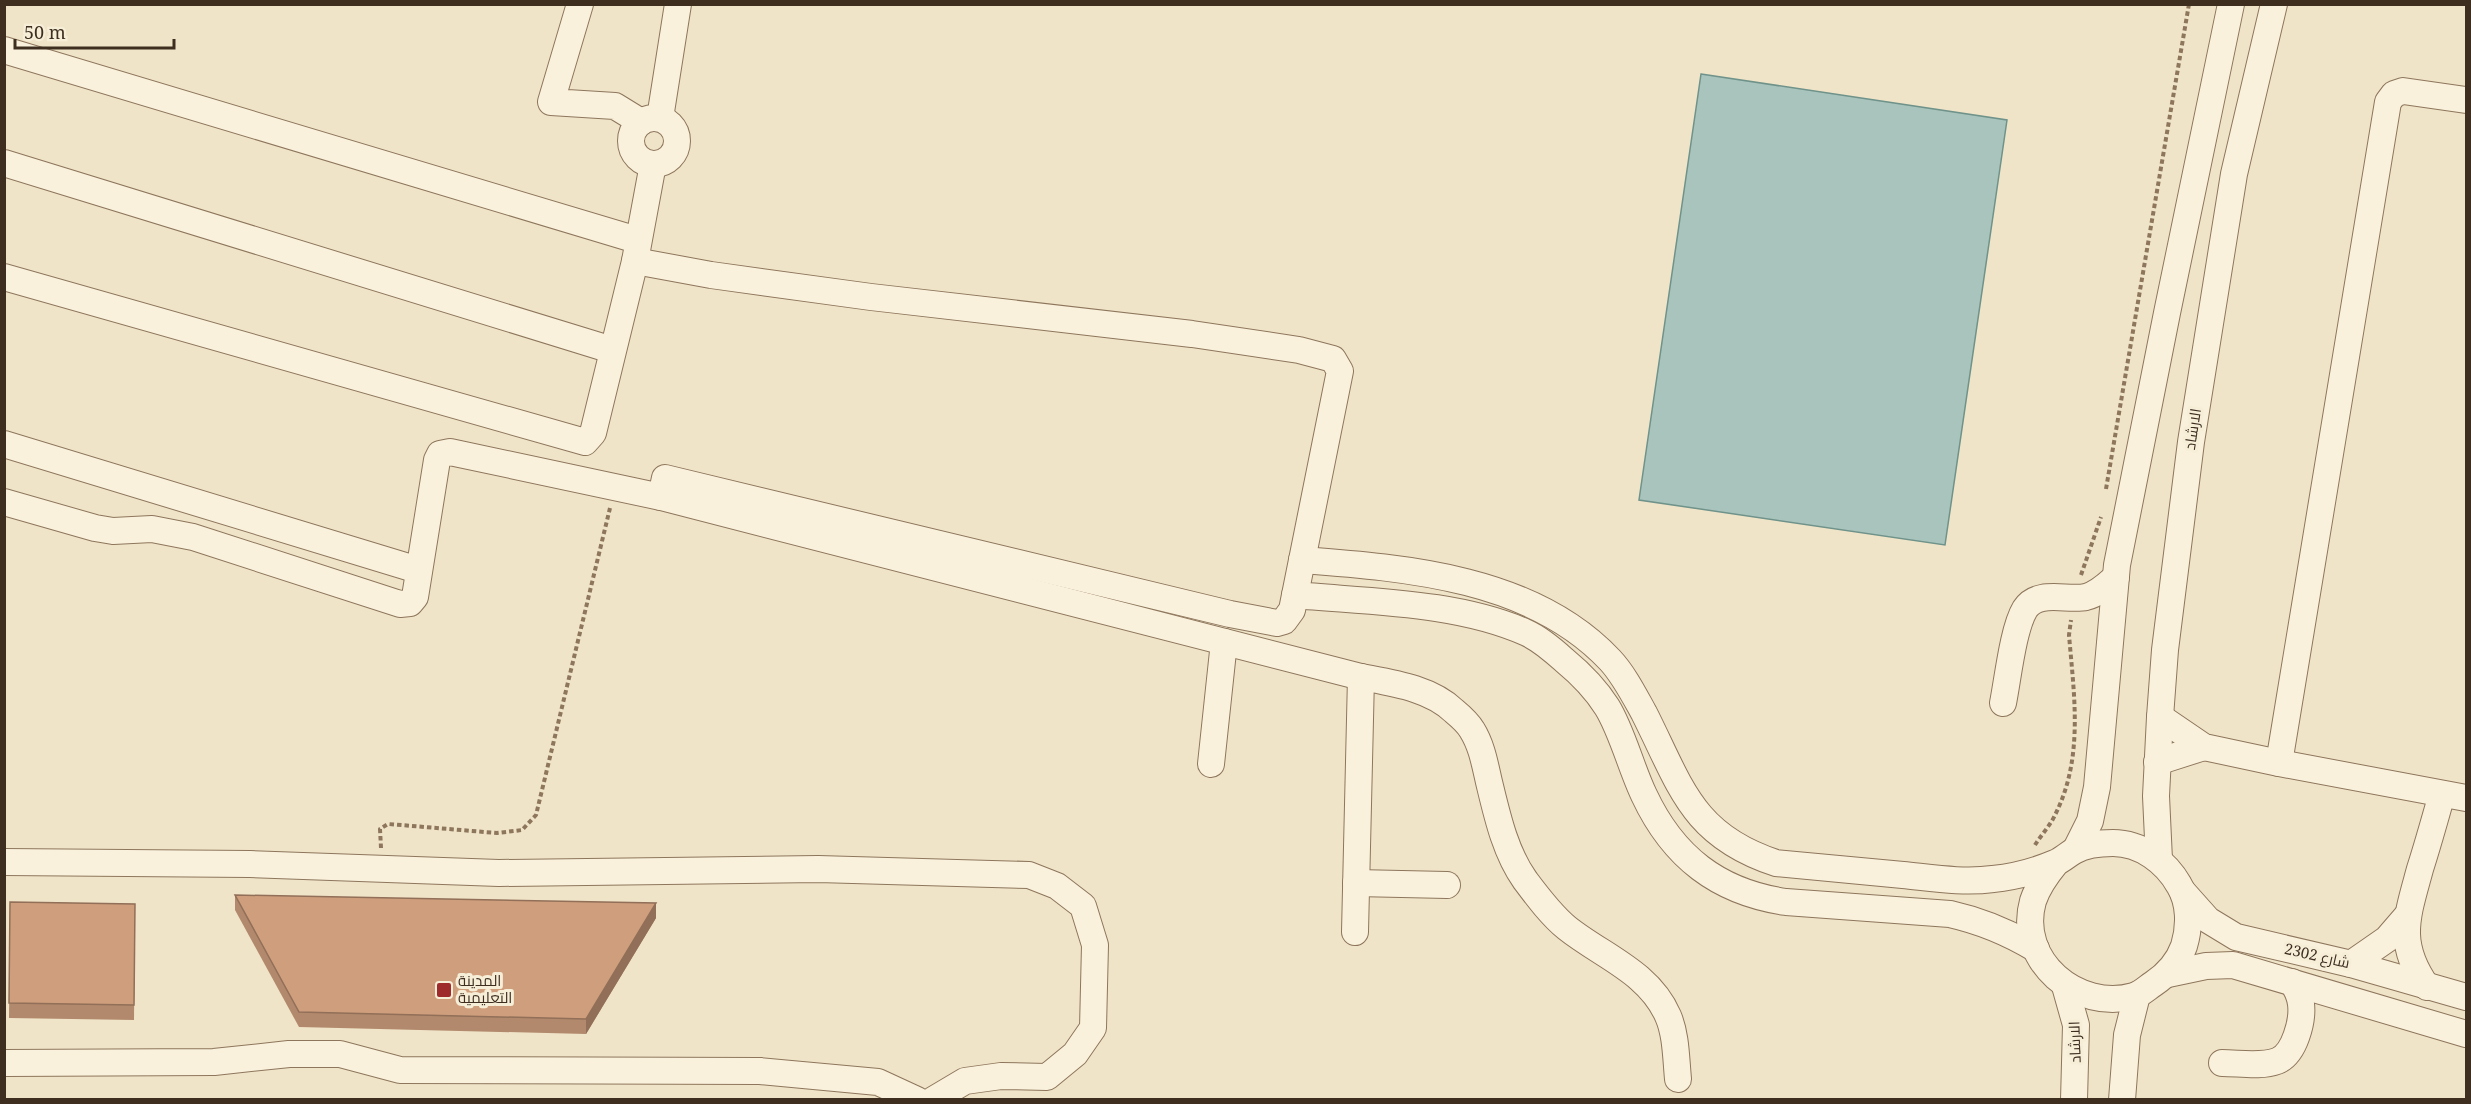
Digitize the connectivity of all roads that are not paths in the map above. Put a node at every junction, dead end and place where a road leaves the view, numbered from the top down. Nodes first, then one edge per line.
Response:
1 (580, 4) edge
2 (678, 4) edge
3 (2216, 4) edge
4 (2231, 4) edge
5 (2274, 4) edge
6 (4, 50) edge
7 (2217, 68) junction
8 (2466, 100) edge
9 (650, 120) junction
10 (4, 164) edge
11 (653, 164) junction
12 (636, 251) junction
13 (4, 277) edge
14 (612, 350) junction
15 (4, 444) edge
16 (661, 497) junction
17 (4, 502) edge
18 (264, 524) junction
19 (193, 537) junction
20 (1302, 560) junction
21 (418, 570) junction
22 (2116, 577) junction
23 (1295, 595) junction
24 (2073, 598) junction
25 (2111, 636) junction
26 (1224, 642) junction
27 (1361, 677) junction
28 (2002, 702) dead end
29 (2160, 717) junction
30 (2204, 747) junction
31 (2157, 762) junction
32 (2279, 763) junction
33 (1211, 764) dead end
34 (2454, 796) edge
35 (2066, 856) junction
36 (2159, 860) junction
37 (4, 862) edge
38 (1356, 883) junction
39 (1447, 885) dead end
40 (2183, 891) junction
41 (2406, 917) junction
42 (1355, 932) dead end
43 (2036, 949) junction
44 (2351, 964) junction
45 (2168, 974) junction
46 (2292, 982) junction
47 (2065, 986) junction
48 (2427, 987) junction
49 (2330, 994) junction
50 (2137, 995) junction
51 (2466, 998) edge
52 (2301, 1018) junction
53 (2466, 1034) edge
54 (4, 1063) edge
55 (2222, 1064) dead end
56 (1678, 1078) dead end
57 (916, 1100) edge
58 (933, 1100) edge
59 (2074, 1100) edge
60 (2122, 1100) edge

1 - 9 street
2 - 9 street
3 - 7 street
4 - 7 street
5 - 29 street, الارشاد
6 - 12 street
7 - 22 street
8 - 32 street
9 - 11 street
9 - 11 street
10 - 14 street
11 - 12 street
12 - 14 street
12 - 20 street
13 - 14 street
15 - 18 street
16 - 21 street
16 - 23 street
16 - 26 street
17 - 19 street
18 - 19 street
18 - 21 street
19 - 21 street
20 - 23 street
20 - 35 street
22 - 24 street
22 - 25 street
23 - 43 street
24 - 25 street
24 - 28 street
25 - 35 street
26 - 27 street
26 - 33 street
27 - 38 street
27 - 56 street
29 - 30 street
29 - 31 street, الارشاد
30 - 31 street
30 - 32 street
31 - 36 street, الارشاد
32 - 34 street
34 - 41 street
35 - 36 street
35 - 43 street
36 - 40 street
37 - 58 street
38 - 39 street
38 - 42 street
40 - 44 street, شارع 2302
40 - 45 street
41 - 44 street
41 - 48 street
43 - 47 street
44 - 48 street, شارع 2302
45 - 46 street, شارع 2302
45 - 50 street
46 - 49 street, شارع 2302
46 - 52 street
47 - 50 street
47 - 59 street, الارشاد
48 - 51 street, شارع 2302
49 - 52 street
49 - 53 street, شارع 2302
50 - 60 street
52 - 55 street
54 - 57 street

